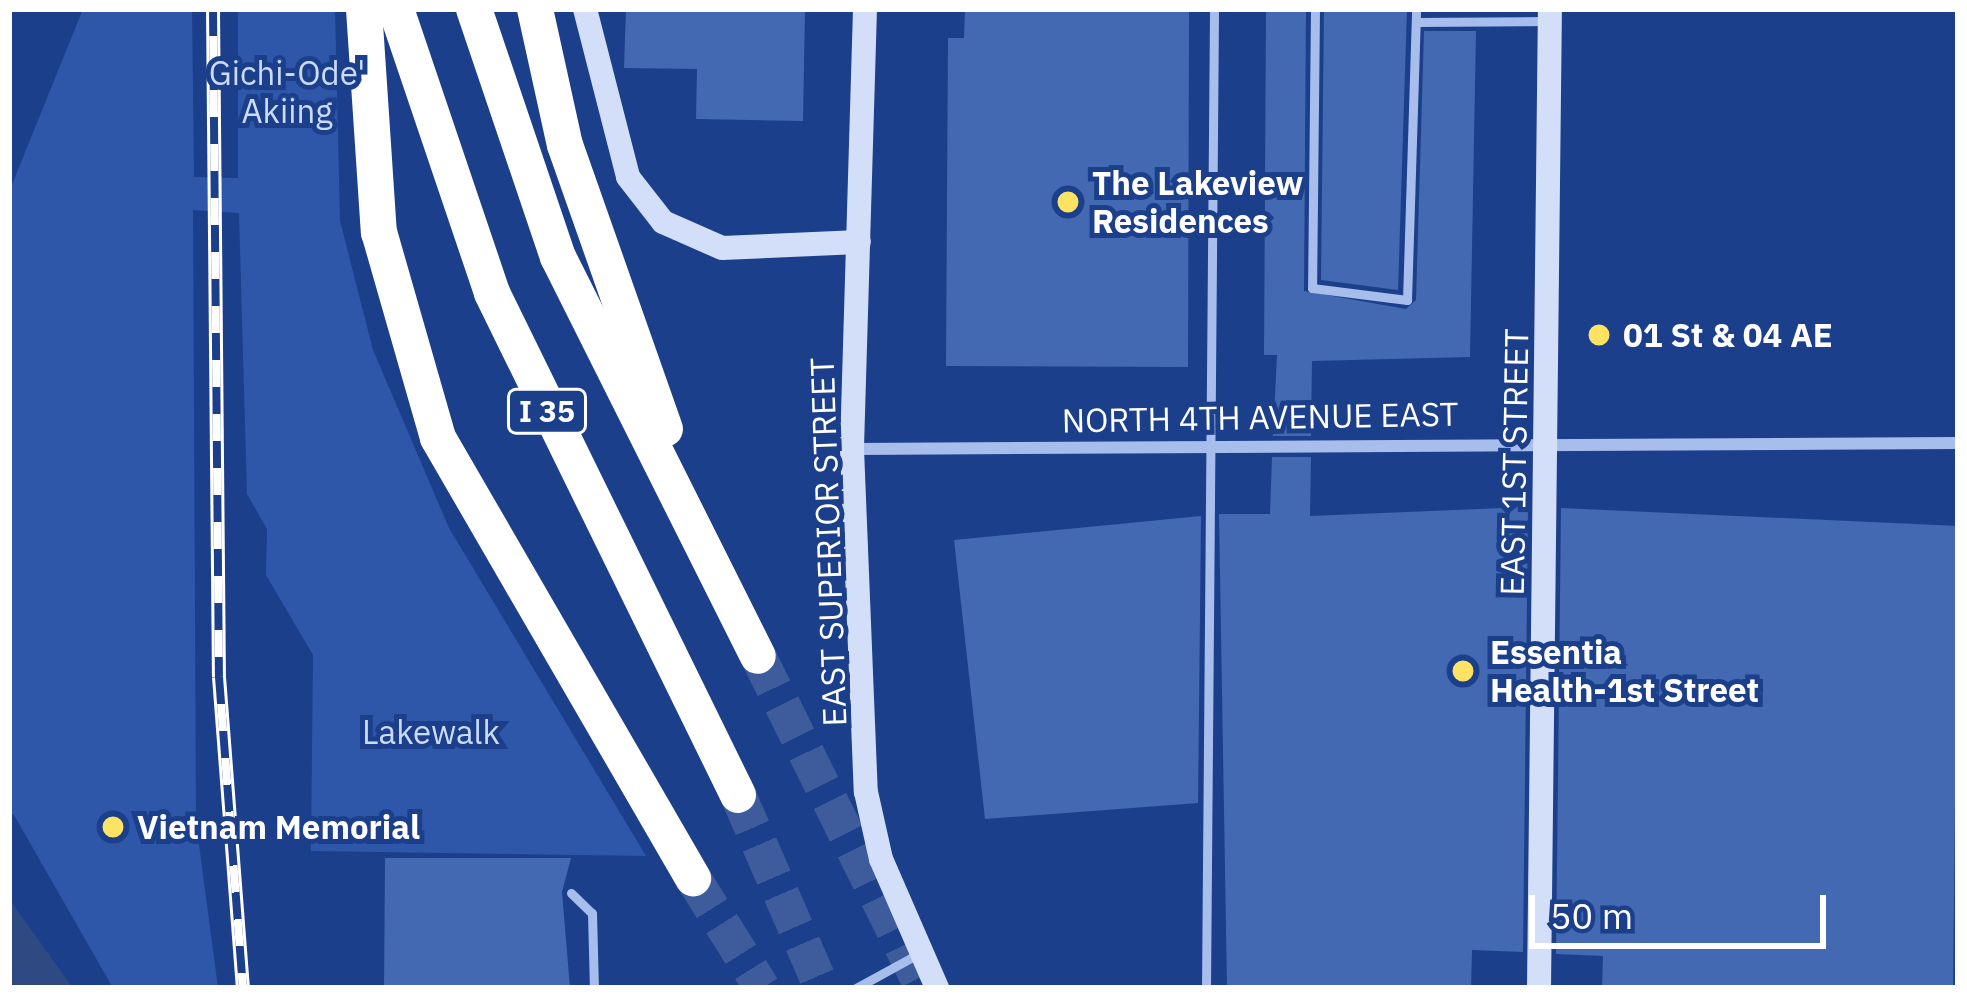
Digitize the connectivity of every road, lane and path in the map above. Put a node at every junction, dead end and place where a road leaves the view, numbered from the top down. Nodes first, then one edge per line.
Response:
1 (364, 9) edge
2 (396, 9) edge
3 (474, 9) edge
4 (535, 9) edge
5 (585, 9) edge
6 (866, 9) edge
7 (1214, 9) edge
8 (1315, 9) edge
9 (1416, 9) edge
10 (1550, 15) edge
11 (1416, 22) junction
12 (860, 242) junction
13 (1548, 440) junction
14 (1958, 443) edge
15 (1216, 444) junction
16 (852, 449) junction
17 (709, 550) junction
18 (758, 656) tunnel mouth
19 (738, 795) tunnel mouth
20 (693, 878) tunnel mouth
21 (571, 893) dead end
22 (923, 951) junction
23 (594, 988) edge
24 (856, 988) edge
25 (938, 988) edge
26 (1206, 988) edge
27 (1539, 988) edge

1 - 20 highway
2 - 19 highway, I 35
3 - 17 highway, I 35
4 - 17 highway
5 - 12 street
6 - 12 street, EAST SUPERIOR STREET
7 - 15 lane
8 - 11 lane
9 - 11 lane
10 - 11 lane
10 - 13 street, EAST 1ST STREET
12 - 16 street, EAST SUPERIOR STREET
13 - 14 street, NORTH 4TH AVENUE EAST
13 - 15 street, NORTH 4TH AVENUE EAST
13 - 27 street, EAST 1ST STREET
15 - 16 street, NORTH 4TH AVENUE EAST
15 - 26 lane
16 - 22 street, EAST SUPERIOR STREET
17 - 18 highway, I 35
21 - 23 lane
22 - 24 lane
22 - 25 street, EAST SUPERIOR STREET

